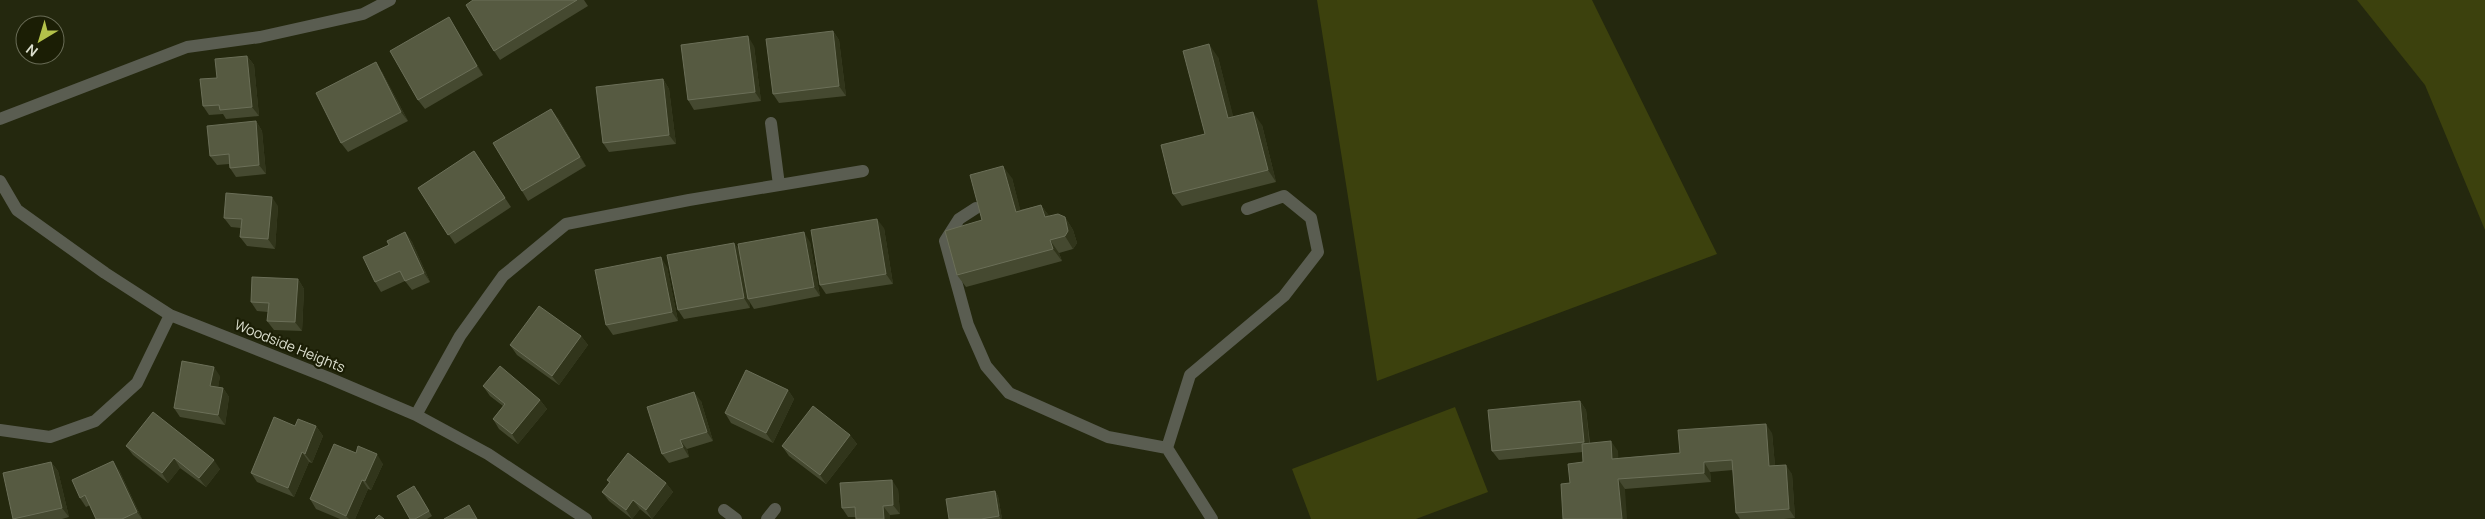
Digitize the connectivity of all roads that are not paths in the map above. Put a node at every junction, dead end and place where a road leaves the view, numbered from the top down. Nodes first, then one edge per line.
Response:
1 (390, 0) edge
2 (0, 119) edge
3 (771, 123) dead end
4 (863, 171) dead end
5 (0, 181) edge
6 (779, 185) junction
7 (976, 208) edge
8 (1247, 209) dead end
9 (170, 314) junction
10 (416, 416) junction
11 (0, 430) edge
12 (1166, 448) junction
13 (724, 510) dead end
14 (586, 519) edge
15 (736, 519) edge
16 (1212, 519) edge

1 - 2 street
3 - 6 street
4 - 6 street
5 - 9 street, Woodside Heights
6 - 10 street
7 - 12 street
8 - 12 street
9 - 10 street, Woodside Heights
9 - 11 street
10 - 14 street, Woodside Heights
12 - 16 street
13 - 15 street

